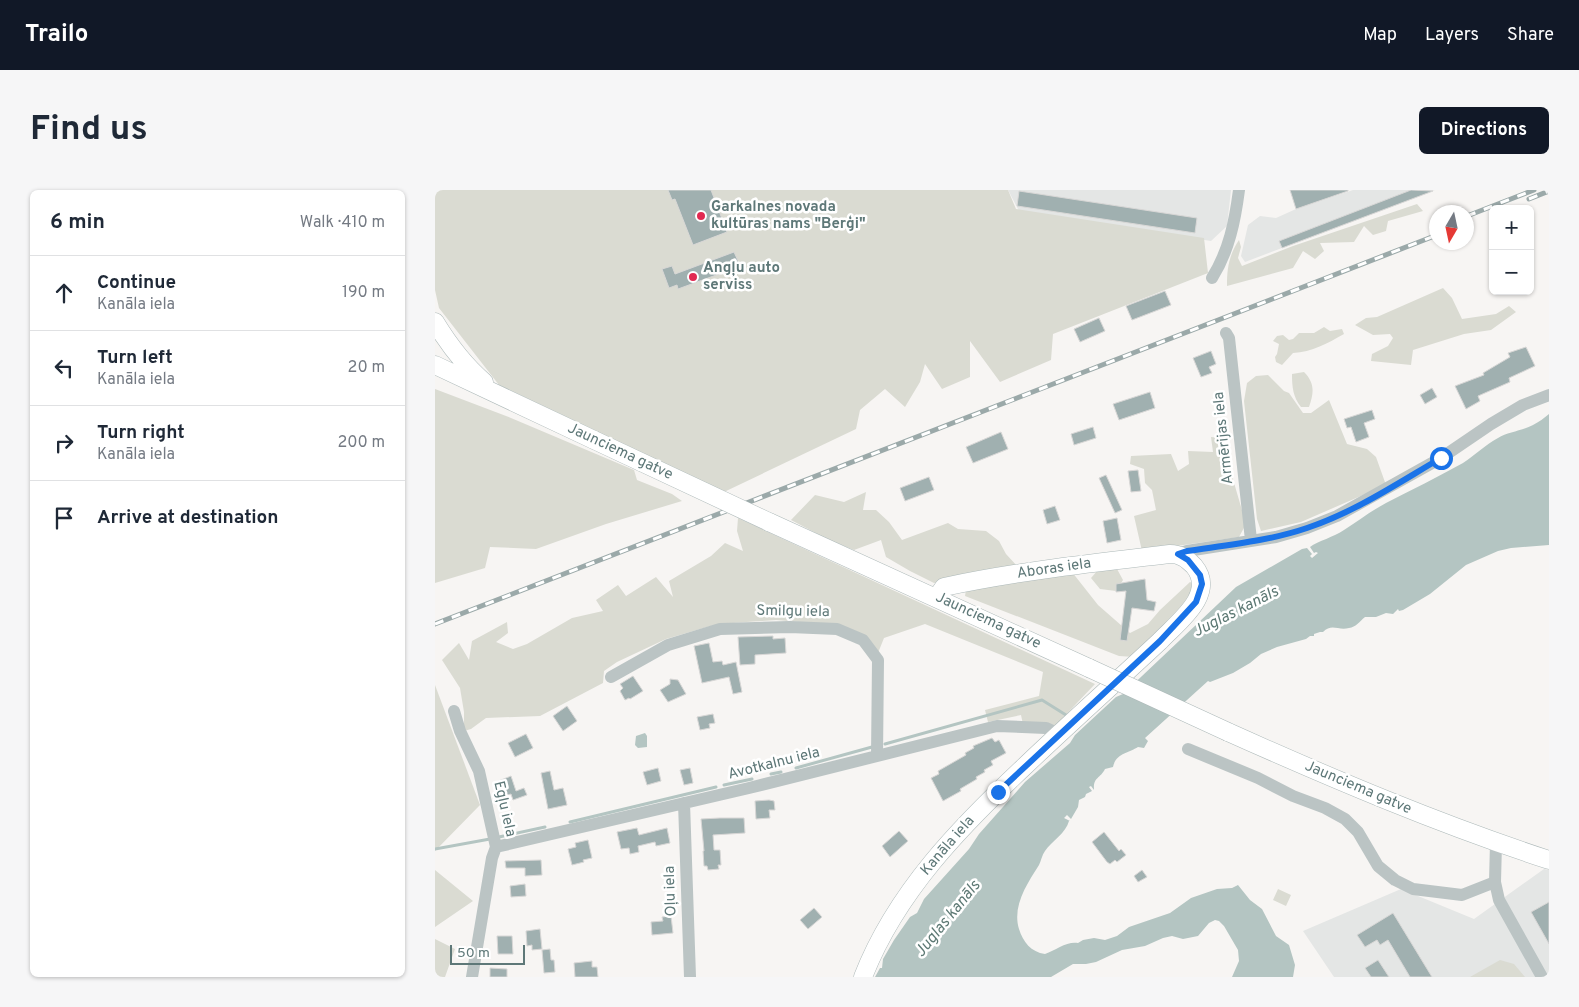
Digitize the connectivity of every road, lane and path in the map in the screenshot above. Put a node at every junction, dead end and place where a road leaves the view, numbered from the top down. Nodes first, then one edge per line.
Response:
1 (1239, 190) edge
2 (1212, 278) dead end
3 (435, 322) edge
4 (1226, 333) dead end
5 (435, 365) edge
6 (435, 379) edge
7 (1549, 395) edge
8 (508, 401) junction
9 (1251, 540) junction
10 (1178, 554) junction
11 (937, 597) junction
12 (611, 677) dead end
13 (454, 711) dead end
14 (1059, 734) junction
15 (1188, 748) dead end
16 (877, 756) junction
17 (684, 803) junction
18 (1496, 843) junction
19 (496, 847) junction
20 (1549, 860) edge
21 (1495, 882) junction
22 (473, 977) edge
23 (690, 977) edge
24 (863, 977) edge
25 (1542, 977) edge

1 - 2 street
3 - 8 main road
4 - 9 street, Armērijas iela
5 - 8 main road, Jaunciema gatve
6 - 8 main road
7 - 9 street
8 - 11 main road, Jaunciema gatve, bridge
9 - 10 street
10 - 11 main road, Aboras iela
10 - 14 main road, Kanāla iela
11 - 18 main road, Jaunciema gatve, bridge
12 - 16 street, Smilgu iela
13 - 19 street, Egļu iela
14 - 16 street, Avotkalnu iela
14 - 24 main road, Kanāla iela
15 - 21 street
16 - 17 street, Avotkalnu iela
17 - 19 street, Avotkalnu iela
17 - 23 street, Oļu iela
18 - 20 main road, Jaunciema gatve
18 - 21 street
19 - 22 street, Egļu iela
21 - 25 street

